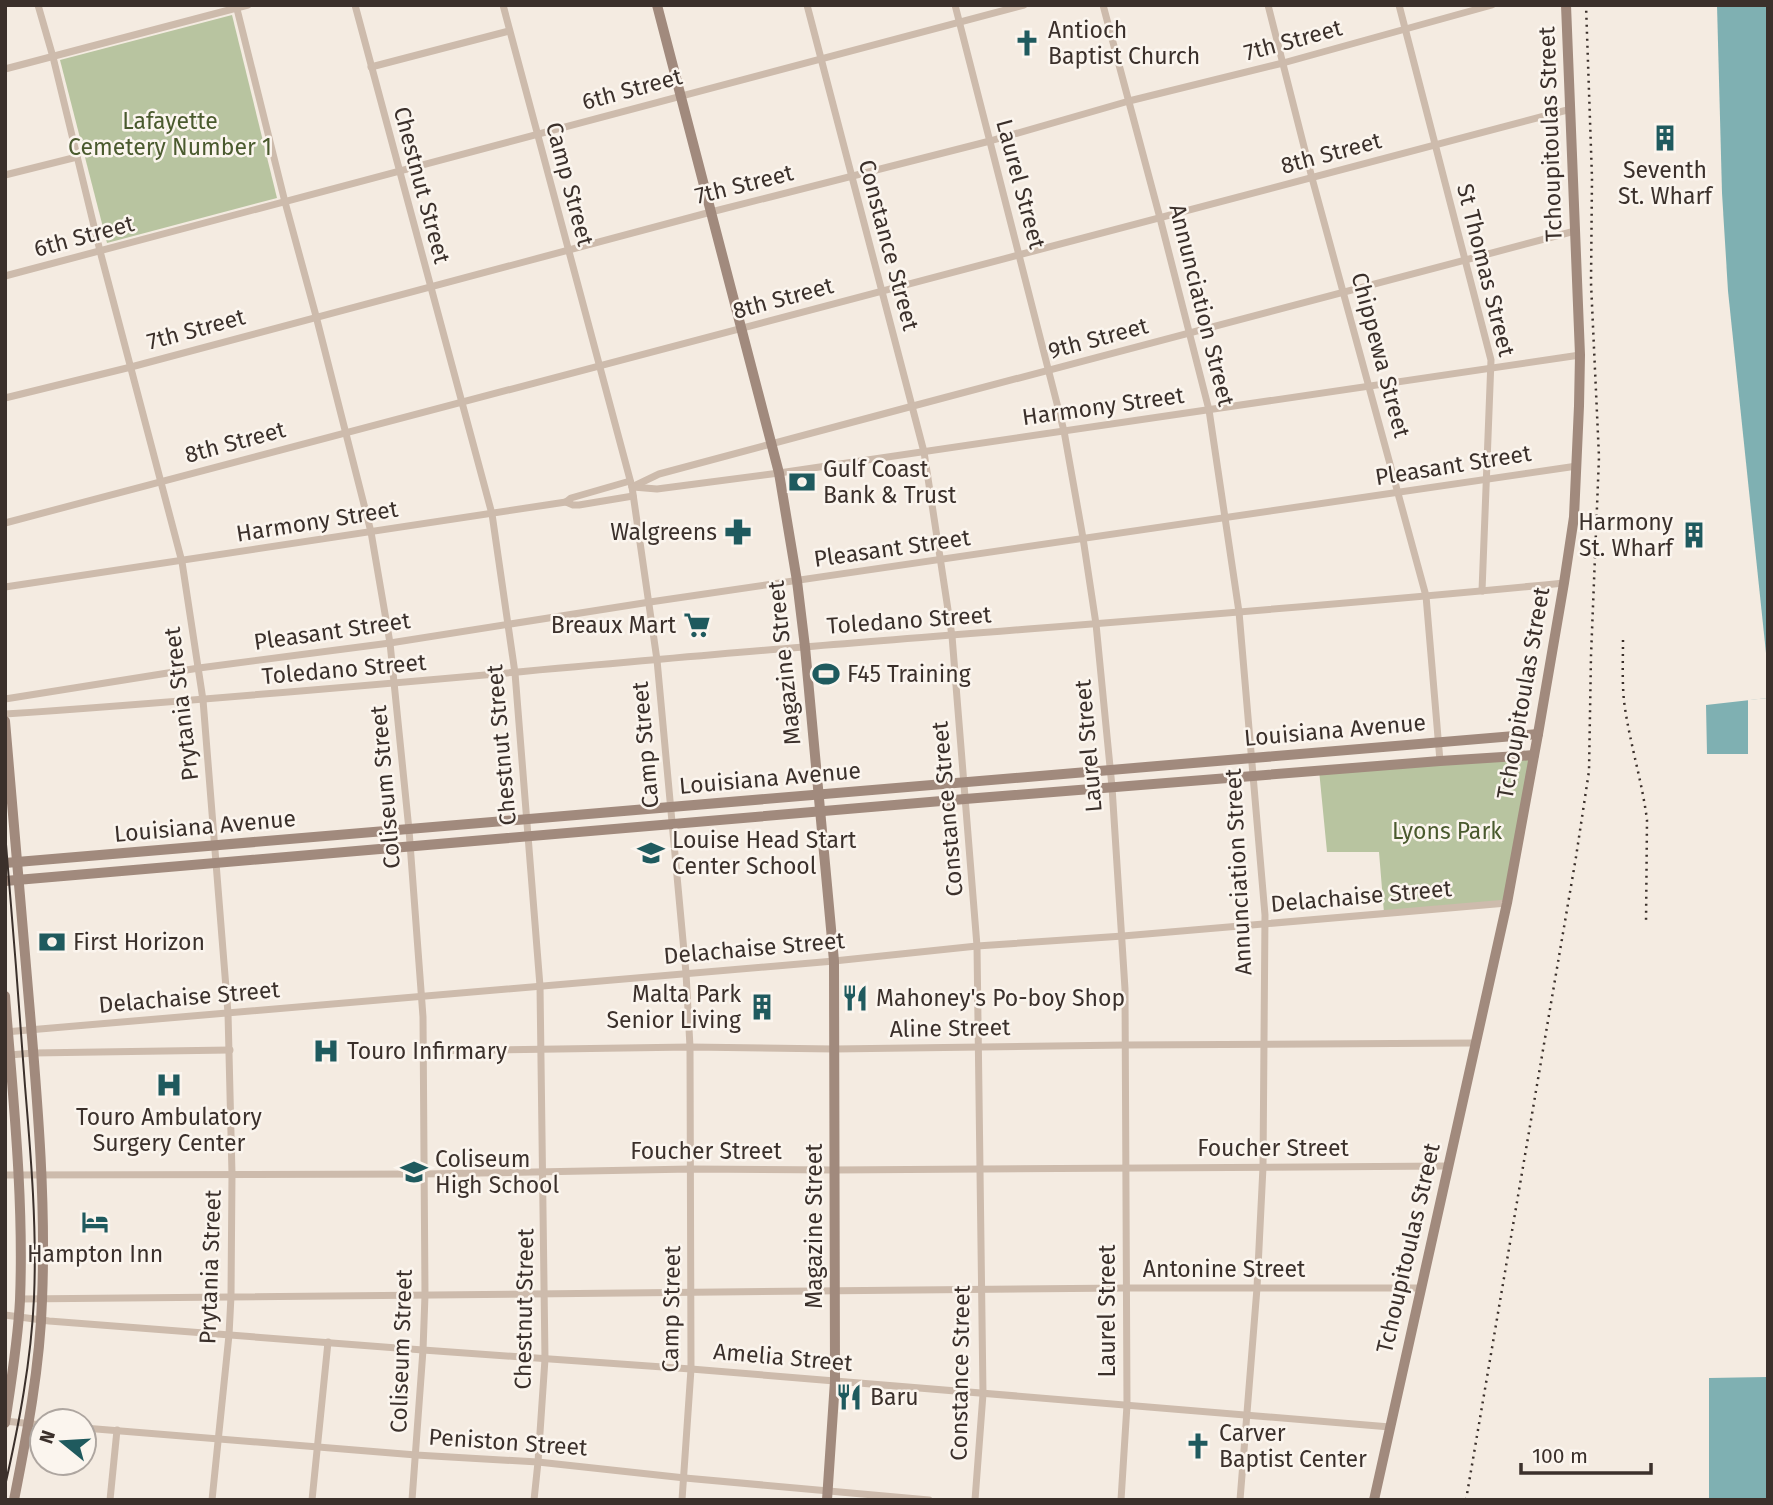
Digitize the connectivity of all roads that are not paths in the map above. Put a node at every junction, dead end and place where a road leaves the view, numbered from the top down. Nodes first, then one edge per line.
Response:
1 (37, 5) edge
2 (248, 5) edge
3 (355, 5) edge
4 (503, 5) edge
5 (657, 5) edge
6 (807, 5) edge
7 (955, 5) edge
8 (1024, 5) edge
9 (1103, 5) edge
10 (1268, 5) edge
11 (1399, 5) edge
12 (1493, 5) edge
13 (1566, 5) edge
14 (236, 7) edge
15 (960, 22) junction
16 (1405, 30) junction
17 (509, 31) junction
18 (53, 57) junction
19 (821, 58) junction
20 (1283, 64) junction
21 (371, 67) junction
22 (5, 69) edge
23 (681, 96) junction
24 (1129, 101) junction
25 (1571, 109) junction
26 (537, 134) junction
27 (990, 141) junction
28 (1434, 145) junction
29 (77, 157) junction
30 (398, 171) junction
31 (5, 175) edge
32 (851, 177) junction
33 (1312, 178) junction
34 (285, 202) junction
35 (711, 212) junction
36 (1160, 218) junction
37 (1576, 231) junction
38 (568, 249) junction
39 (100, 251) junction
40 (1020, 254) junction
41 (1466, 260) junction
42 (5, 276) edge
43 (430, 287) junction
44 (882, 292) junction
45 (1344, 292) junction
46 (316, 316) junction
47 (741, 329) junction
48 (1190, 334) junction
49 (1580, 355) junction
50 (131, 367) junction
51 (600, 367) junction
52 (1492, 368) junction
53 (1050, 370) junction
54 (1369, 386) junction
55 (5, 398) edge
56 (460, 402) junction
57 (912, 406) junction
58 (1209, 410) junction
59 (1064, 431) junction
60 (346, 432) junction
61 (772, 445) junction
62 (924, 452) junction
63 (1577, 466) junction
64 (779, 473) junction
65 (1486, 479) junction
66 (160, 482) junction
67 (632, 488) junction
68 (1398, 493) junction
69 (566, 502) junction
70 (492, 514) junction
71 (1225, 518) junction
72 (5, 523) edge
73 (371, 532) junction
74 (1083, 538) junction
75 (940, 560) junction
76 (182, 562) junction
77 (797, 581) junction
78 (1564, 583) junction
79 (5, 587) edge
80 (1482, 591) junction
81 (1426, 596) junction
82 (650, 603) junction
83 (1239, 611) junction
84 (1096, 624) junction
85 (507, 625) junction
86 (952, 636) junction
87 (390, 643) junction
88 (805, 647) junction
89 (657, 660) junction
90 (199, 668) junction
91 (515, 673) junction
92 (395, 684) junction
93 (5, 699) edge
94 (203, 700) junction
95 (5, 714) edge
96 (5, 722) edge
97 (1538, 734) junction
98 (1438, 742) junction
99 (1534, 754) junction
100 (1252, 758) junction
101 (1440, 761) junction
102 (1110, 770) junction
103 (1254, 775) junction
104 (964, 783) junction
105 (1112, 787) junction
106 (890, 788) junction
107 (819, 794) junction
108 (965, 799) junction
109 (892, 805) junction
110 (671, 807) junction
111 (821, 812) junction
112 (527, 820) junction
113 (672, 825) junction
114 (409, 830) junction
115 (528, 836) junction
116 (215, 846) junction
117 (410, 846) junction
118 (106, 855) junction
119 (18, 862) junction
120 (5, 863) edge
121 (217, 864) junction
122 (108, 873) junction
123 (19, 880) junction
124 (5, 881) edge
125 (1507, 904) junction
126 (1264, 924) junction
127 (1123, 936) junction
128 (978, 946) junction
129 (834, 961) junction
130 (686, 973) junction
131 (540, 986) junction
132 (5, 996) edge
133 (422, 997) junction
134 (228, 1013) junction
135 (32, 1030) junction
136 (7, 1032) edge
137 (1476, 1043) junction
138 (1126, 1045) junction
139 (1264, 1045) junction
140 (690, 1047) junction
141 (979, 1047) junction
142 (541, 1049) junction
143 (834, 1049) junction
144 (230, 1050) junction
145 (424, 1051) junction
146 (33, 1054) junction
147 (10, 1055) junction
148 (1448, 1166) junction
149 (1263, 1167) junction
150 (981, 1168) junction
151 (1126, 1168) junction
152 (691, 1169) junction
153 (835, 1170) junction
154 (543, 1172) junction
155 (42, 1174) junction
156 (232, 1174) junction
157 (423, 1174) junction
158 (5, 1175) edge
159 (18, 1175) junction
160 (1126, 1288) junction
161 (1257, 1288) junction
162 (1420, 1288) junction
163 (982, 1290) junction
164 (692, 1292) junction
165 (835, 1292) junction
166 (545, 1294) junction
167 (425, 1295) junction
168 (231, 1296) junction
169 (43, 1298) junction
170 (20, 1299) junction
171 (5, 1315) edge
172 (19, 1317) junction
173 (41, 1320) junction
174 (229, 1335) junction
175 (328, 1342) junction
176 (423, 1350) junction
177 (545, 1359) junction
178 (691, 1369) junction
179 (835, 1381) junction
180 (983, 1394) junction
181 (1127, 1405) junction
182 (31, 1407) edge
183 (1248, 1414) junction
184 (5, 1422) edge
185 (28, 1424) edge
186 (1390, 1427) junction
187 (28, 1429) edge
188 (98, 1429) edge
189 (117, 1430) junction
190 (220, 1438) junction
191 (318, 1447) junction
192 (416, 1455) junction
193 (538, 1462) junction
194 (685, 1478) junction
195 (827, 1495) edge
196 (14, 1500) edge
197 (110, 1500) edge
198 (212, 1500) edge
199 (313, 1500) edge
200 (412, 1500) edge
201 (534, 1500) edge
202 (682, 1500) edge
203 (929, 1500) edge
204 (975, 1500) edge
205 (1121, 1500) edge
206 (1240, 1500) edge
207 (1374, 1500) edge

1 - 18 street, Prytania Street
2 - 14 street
3 - 21 street, Chestnut Street
4 - 17 street, Camp Street
5 - 23 street, Magazine Street
6 - 19 street, Constance Street
7 - 15 street, Laurel Street
8 - 15 street, 6th Street
9 - 24 street, Annunciation Street
10 - 20 street, Chippewa Street
11 - 16 street, St Thomas Street
12 - 16 street, 7th Street
13 - 25 street, Tchoupitoulas Street
14 - 18 street
14 - 34 street, Coliseum Street
15 - 19 street, 6th Street
15 - 27 street, Laurel Street
16 - 20 street, 7th Street
16 - 28 street, St Thomas Street
17 - 21 street
17 - 26 street, Camp Street
18 - 22 street
18 - 29 street, Prytania Street
19 - 23 street, 6th Street
19 - 32 street, Constance Street
20 - 24 street, 7th Street
20 - 33 street, Chippewa Street
21 - 30 street, Chestnut Street
23 - 26 street, 6th Street
23 - 35 street, Magazine Street
24 - 27 street, 7th Street
24 - 36 street, Annunciation Street
25 - 28 street, 8th Street
25 - 37 street, Tchoupitoulas Street
26 - 30 street, 6th Street
26 - 38 street, Camp Street
27 - 32 street, 7th Street
27 - 40 street, Laurel Street
28 - 33 street, 8th Street
28 - 41 street, St Thomas Street
29 - 31 street
29 - 39 street, Prytania Street
30 - 34 street, 6th Street
30 - 43 street, Chestnut Street
32 - 35 street, 7th Street
32 - 44 street, Constance Street
33 - 36 street, 8th Street
33 - 45 street, Chippewa Street
34 - 39 street, 6th Street
34 - 46 street, Coliseum Street
35 - 38 street, 7th Street
35 - 47 street, Magazine Street
36 - 40 street, 8th Street
36 - 48 street, Annunciation Street
37 - 41 street, 9th Street
37 - 49 street, Tchoupitoulas Street
38 - 43 street, 7th Street
38 - 51 street, Camp Street
39 - 42 street, 6th Street
39 - 50 street, Prytania Street
40 - 44 street, 8th Street
40 - 53 street, Laurel Street
41 - 45 street, 9th Street
41 - 52 street, St Thomas Street
43 - 46 street, 7th Street
43 - 56 street, Chestnut Street
44 - 47 street, 8th Street
44 - 57 street, Constance Street
45 - 48 street, 9th Street
45 - 54 street, Chippewa Street
46 - 50 street, 7th Street
46 - 60 street, Coliseum Street
47 - 51 street, 8th Street
47 - 61 street, Magazine Street
48 - 53 street, 9th Street
48 - 58 street, Annunciation Street
49 - 52 street, Harmony Street
49 - 63 street, Tchoupitoulas Street
50 - 55 street, 7th Street
50 - 66 street, Prytania Street
51 - 56 street, 8th Street
51 - 67 street, Camp Street
52 - 54 street, Harmony Street
52 - 65 street, St Thomas Street
53 - 57 street, 9th Street
53 - 59 street, Laurel Street
54 - 58 street, Harmony Street
54 - 68 street, Chippewa Street
56 - 60 street, 8th Street
56 - 70 street, Chestnut Street
57 - 61 street, 9th Street
57 - 62 street, Constance Street
58 - 59 street, Harmony Street
58 - 71 street, Annunciation Street
59 - 62 street, Harmony Street
59 - 74 street, Laurel Street
60 - 66 street, 8th Street
60 - 73 street, Coliseum Street
61 - 64 street, Magazine Street
61 - 67 street, 9th Street
62 - 64 street, Harmony Street
62 - 75 street, Constance Street
63 - 65 street, Pleasant Street
63 - 78 street, Tchoupitoulas Street
64 - 67 street, Harmony Street
64 - 77 street, Magazine Street
65 - 68 street, Pleasant Street
65 - 80 street, St Thomas Street
66 - 72 street, 8th Street
66 - 76 street, Prytania Street
67 - 69 street, Harmony Street
67 - 69 street
67 - 82 street, Camp Street
68 - 71 street, Pleasant Street
68 - 81 street, Chippewa Street
69 - 70 street, Harmony Street
70 - 73 street, Harmony Street
70 - 85 street, Chestnut Street
71 - 74 street, Pleasant Street
71 - 83 street, Annunciation Street
73 - 76 street, Harmony Street
73 - 87 street, Coliseum Street
74 - 75 street, Pleasant Street
74 - 84 street, Laurel Street
75 - 77 street, Pleasant Street
75 - 86 street, Constance Street
76 - 79 street, Harmony Street
76 - 90 street, Prytania Street
77 - 82 street, Pleasant Street
77 - 88 street, Magazine Street
78 - 80 street, Toledano Street
78 - 97 street, Tchoupitoulas Street
80 - 81 street, Toledano Street
81 - 83 street, Toledano Street
81 - 98 street, Chippewa Street
82 - 85 street, Pleasant Street
82 - 89 street, Camp Street
83 - 84 street, Toledano Street
83 - 100 street, Annunciation Street
84 - 86 street, Toledano Street
84 - 102 street, Laurel Street
85 - 87 street, Pleasant Street
85 - 91 street, Chestnut Street
86 - 88 street, Toledano Street
86 - 104 street, Constance Street
87 - 90 street, Pleasant Street
87 - 92 street, Coliseum Street
88 - 89 street, Toledano Street
88 - 107 street, Magazine Street
89 - 91 street, Toledano Street
89 - 110 street, Camp Street
90 - 93 street, Pleasant Street
90 - 94 street, Prytania Street
91 - 92 street, Toledano Street
91 - 112 street, Chestnut Street
92 - 94 street, Toledano Street
92 - 114 street, Coliseum Street
94 - 95 street, Toledano Street
94 - 116 street, Prytania Street
96 - 119 street
97 - 98 street, Louisiana Avenue
97 - 99 street, Tchoupitoulas Street
98 - 100 street, Louisiana Avenue
98 - 101 street, Chippewa Street
99 - 101 street, Louisiana Avenue
99 - 125 street, Tchoupitoulas Street
100 - 102 street, Louisiana Avenue
100 - 103 street, Annunciation Street
101 - 103 street, Louisiana Avenue
102 - 104 street, Louisiana Avenue
102 - 105 street, Laurel Street
103 - 105 street, Louisiana Avenue
103 - 126 street, Annunciation Street
104 - 106 street, Louisiana Avenue
104 - 108 street, Constance Street
105 - 108 street, Louisiana Avenue
105 - 127 street, Laurel Street
106 - 107 street, Louisiana Avenue
106 - 109 street
107 - 110 street, Louisiana Avenue
107 - 111 street, Magazine Street
108 - 109 street, Louisiana Avenue
108 - 128 street, Constance Street
109 - 111 street, Louisiana Avenue
110 - 112 street, Louisiana Avenue
110 - 113 street, Camp Street
111 - 113 street, Louisiana Avenue
111 - 129 street, Magazine Street
112 - 114 street, Louisiana Avenue
112 - 115 street, Chestnut Street
113 - 115 street, Louisiana Avenue
113 - 130 street, Camp Street
114 - 116 street, Louisiana Avenue
114 - 117 street, Coliseum Street
115 - 117 street, Louisiana Avenue
115 - 131 street, Chestnut Street
116 - 118 street, Louisiana Avenue
116 - 121 street, Prytania Street
117 - 121 street, Louisiana Avenue
117 - 133 street, Coliseum Street
118 - 119 street, Louisiana Avenue
118 - 122 street
119 - 120 street, Louisiana Avenue
119 - 123 street
121 - 122 street, Louisiana Avenue
121 - 134 street, Prytania Street
122 - 123 street, Louisiana Avenue
123 - 124 street, Louisiana Avenue
123 - 135 street
125 - 126 street, Delachaise Street
125 - 137 street, Tchoupitoulas Street
126 - 127 street, Delachaise Street
126 - 139 street, Annunciation Street
127 - 128 street, Delachaise Street
127 - 138 street, Laurel Street
128 - 129 street, Delachaise Street
128 - 141 street, Constance Street
129 - 130 street, Delachaise Street
129 - 143 street, Magazine Street
130 - 131 street, Delachaise Street
130 - 140 street, Camp Street
131 - 133 street, Delachaise Street
131 - 142 street, Chestnut Street
132 - 136 street
133 - 134 street, Delachaise Street
133 - 145 street, Coliseum Street
134 - 135 street, Delachaise Street
134 - 144 street, Prytania Street
135 - 136 street, Delachaise Street
135 - 146 street
136 - 147 street
137 - 139 street, Aline Street
137 - 148 street, Tchoupitoulas Street
138 - 139 street, Aline Street
138 - 141 street, Aline Street
138 - 151 street, Laurel Street
139 - 149 street, Annunciation Street
140 - 142 street, Aline Street
140 - 143 street, Aline Street
140 - 152 street, Camp Street
141 - 143 street, Aline Street
141 - 150 street, Constance Street
142 - 145 street, Aline Street
142 - 154 street, Chestnut Street
143 - 153 street, Magazine Street
144 - 146 street
144 - 156 street, Prytania Street
145 - 157 street, Coliseum Street
146 - 147 street
146 - 155 street
147 - 159 street
148 - 149 street, Foucher Street
148 - 162 street, Tchoupitoulas Street
149 - 151 street, Foucher Street
149 - 161 street, Annunciation Street
150 - 151 street, Foucher Street
150 - 153 street, Foucher Street
150 - 163 street, Constance Street
151 - 160 street, Laurel Street
152 - 153 street, Foucher Street
152 - 154 street, Foucher Street
152 - 164 street, Camp Street
153 - 165 street, Magazine Street
154 - 157 street, Foucher Street
154 - 166 street, Chestnut Street
155 - 156 street, Foucher Street
155 - 159 street, Foucher Street
155 - 169 street
156 - 157 street, Foucher Street
156 - 168 street, Prytania Street
157 - 167 street, Coliseum Street
158 - 159 street, Foucher Street
159 - 170 street
160 - 161 street, Antonine Street
160 - 163 street, Antonine Street
160 - 181 street, Laurel Street
161 - 162 street, Antonine Street
161 - 183 street, Annunciation Street
162 - 186 street, Tchoupitoulas Street
163 - 165 street, Antonine Street
163 - 180 street, Constance Street
164 - 165 street, Antonine Street
164 - 166 street, Antonine Street
164 - 178 street, Camp Street
165 - 179 street, Magazine Street
166 - 167 street, Antonine Street
166 - 177 street, Chestnut Street
167 - 168 street, Antonine Street
167 - 176 street, Coliseum Street
168 - 169 street, Antonine Street
168 - 174 street, Prytania Street
169 - 170 street, Antonine Street
169 - 173 street
170 - 172 street
171 - 172 street, Amelia Street
172 - 173 street, Amelia Street
172 - 184 street
173 - 174 street, Amelia Street
173 - 182 street
174 - 175 street, Amelia Street
174 - 190 street, Prytania Street
175 - 176 street, Amelia Street
175 - 191 street
176 - 177 street, Amelia Street
176 - 192 street, Coliseum Street
177 - 178 street, Amelia Street
177 - 193 street, Chestnut Street
178 - 179 street, Amelia Street
178 - 194 street, Camp Street
179 - 180 street, Amelia Street
179 - 195 street, Magazine Street
180 - 181 street, Amelia Street
180 - 204 street, Constance Street
181 - 183 street, Amelia Street
181 - 205 street, Laurel Street
183 - 186 street, Amelia Street
183 - 206 street, Annunciation Street
184 - 185 street
186 - 207 street, Tchoupitoulas Street
187 - 196 street
188 - 189 street, Peniston Street
189 - 190 street, Peniston Street
189 - 197 street
190 - 191 street, Peniston Street
190 - 198 street, Prytania Street
191 - 192 street, Peniston Street
191 - 199 street
192 - 193 street, Peniston Street
192 - 200 street, Coliseum Street
193 - 194 street, Peniston Street
193 - 201 street, Chestnut Street
194 - 195 street, Peniston Street
194 - 202 street, Camp Street
195 - 203 street, Peniston Street

